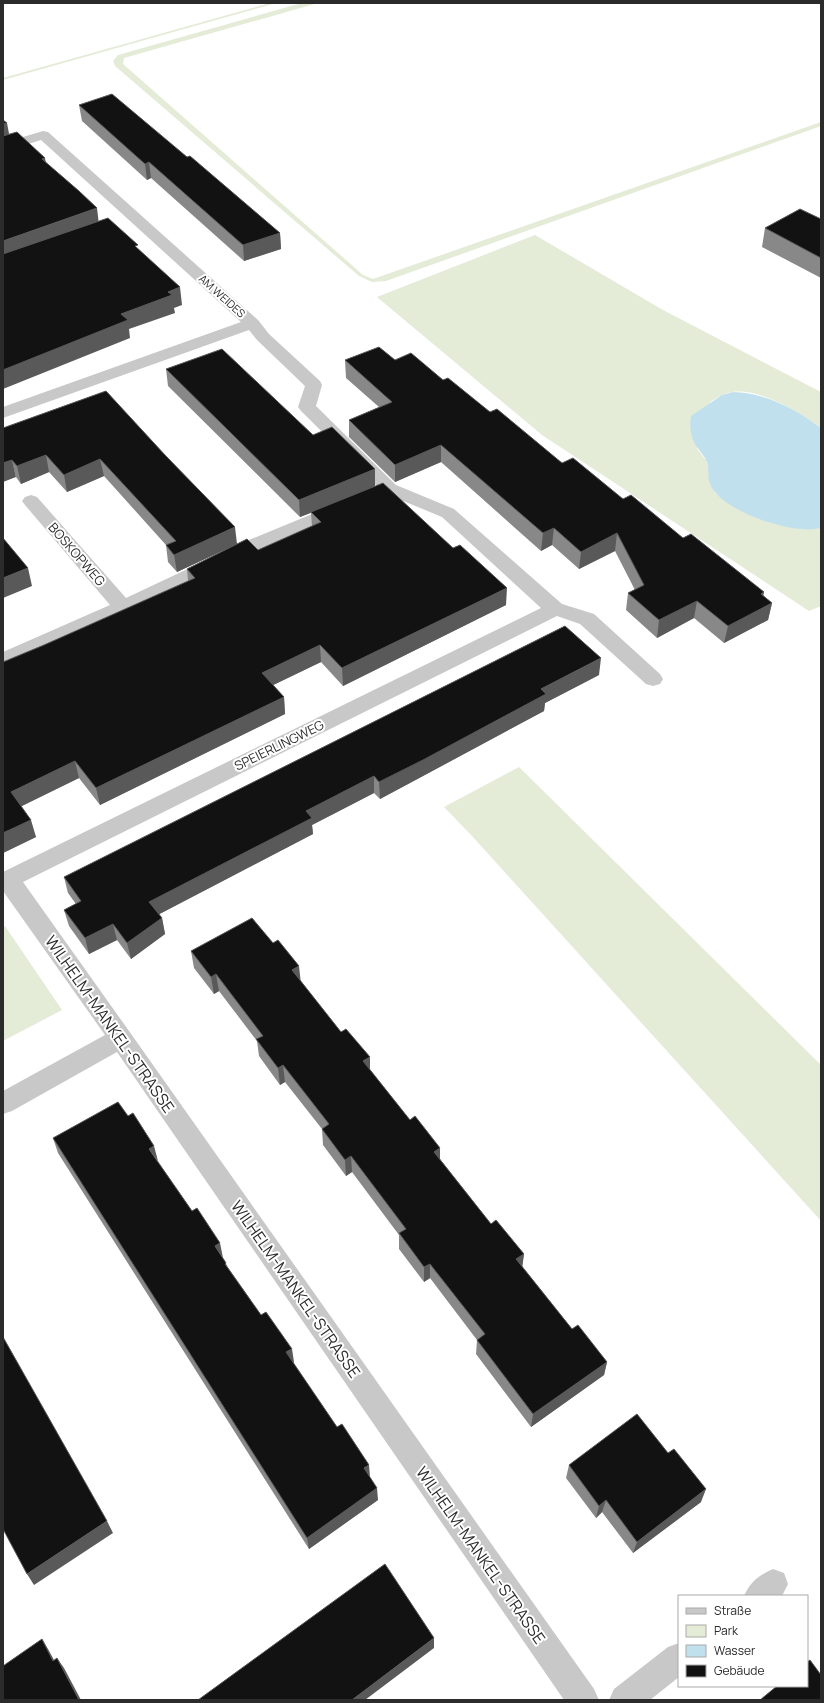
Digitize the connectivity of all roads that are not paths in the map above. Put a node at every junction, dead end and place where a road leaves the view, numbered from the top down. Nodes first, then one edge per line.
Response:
1 (3, 148) edge
2 (136, 219) junction
3 (121, 224) dead end
4 (252, 324) junction
5 (3, 413) edge
6 (390, 489) junction
7 (31, 501) dead end
8 (123, 607) junction
9 (555, 609) junction
10 (3, 660) edge
11 (653, 679) dead end
12 (5, 880) edge
13 (121, 1038) junction
14 (3, 1103) edge
15 (678, 1659) edge
16 (583, 1700) edge
17 (625, 1700) edge

1 - 2 street, AM WEIDES
2 - 3 street
2 - 4 street, AM WEIDES
4 - 5 street, AM WEIDES
4 - 6 street
6 - 8 street
6 - 9 street
7 - 8 street, BOSKOPWEG
8 - 10 street
9 - 11 street
9 - 12 street, SPEIERLINGWEG
12 - 13 street, WILHELM-MANKEL-STRASSE
13 - 14 street
13 - 16 street, WILHELM-MANKEL-STRASSE
15 - 17 street

